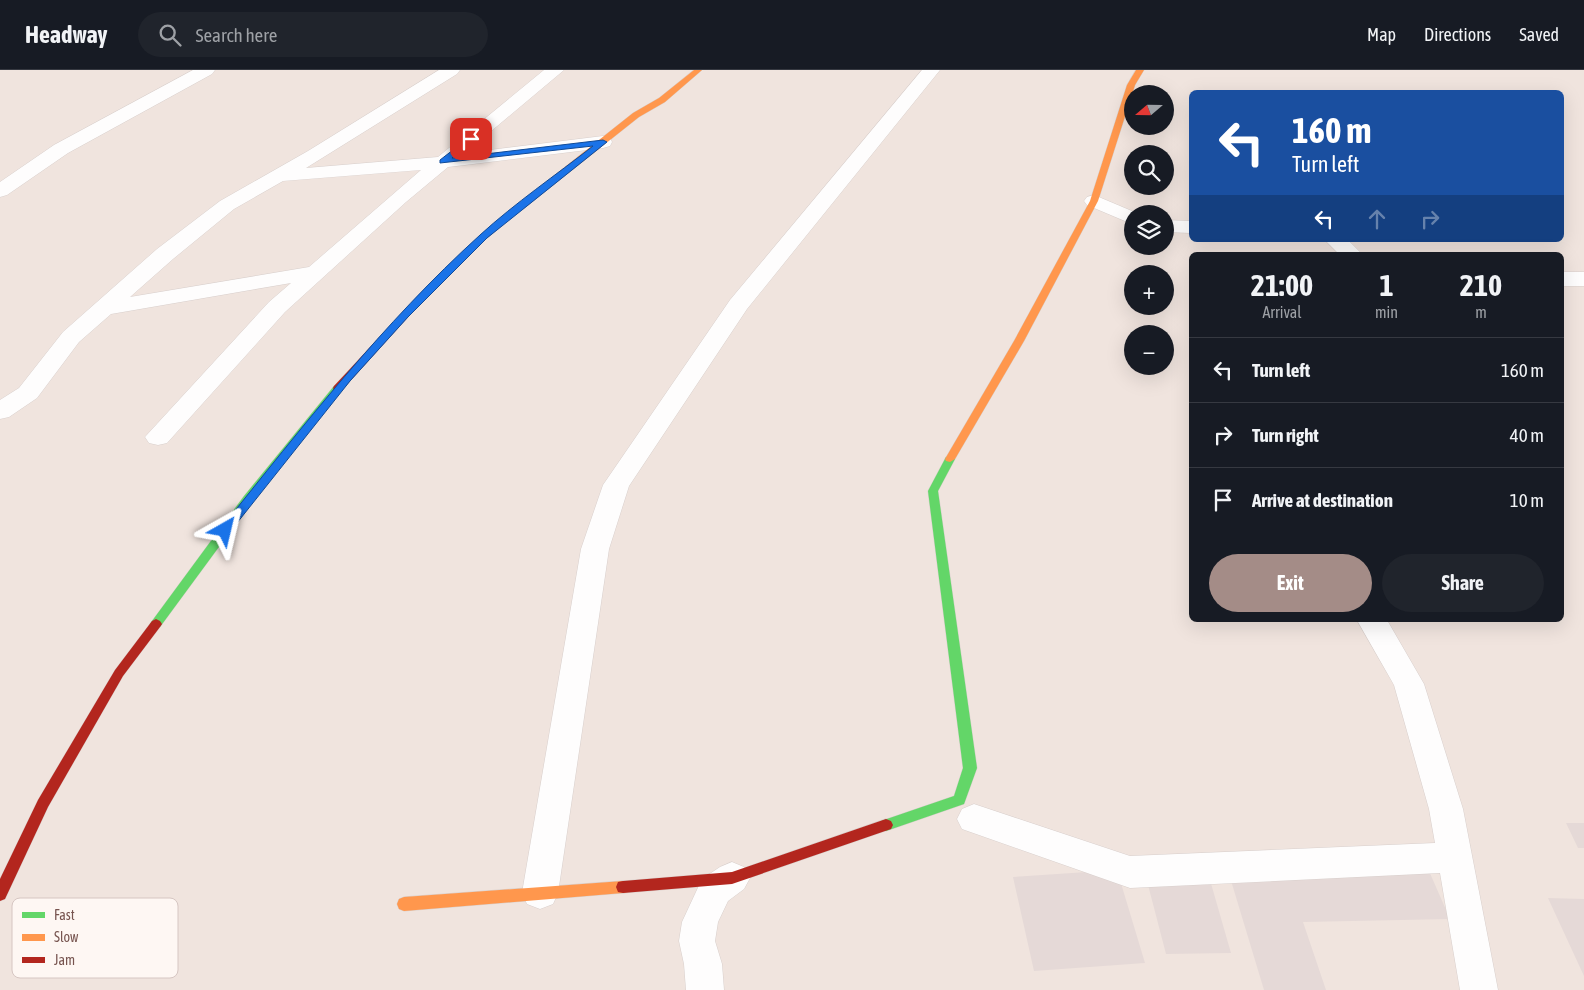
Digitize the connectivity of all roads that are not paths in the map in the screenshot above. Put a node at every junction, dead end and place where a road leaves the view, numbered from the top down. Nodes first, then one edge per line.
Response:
1 (206, 70) edge
2 (451, 70) edge
3 (555, 70) edge
4 (698, 70) edge
5 (931, 70) edge
6 (1140, 70) edge
7 (603, 142) junction
8 (443, 162) junction
9 (277, 176) junction
10 (0, 191) edge
11 (1094, 201) junction
12 (1124, 214) edge
13 (1174, 226) edge
14 (1189, 227) edge
15 (1338, 242) edge
16 (1349, 252) edge
17 (316, 272) junction
18 (1564, 278) edge
19 (1584, 279) edge
20 (104, 308) junction
21 (0, 411) edge
22 (158, 437) dead end
23 (1373, 622) edge
24 (974, 819) dead end
25 (1455, 857) junction
26 (732, 878) junction
27 (540, 893) junction
28 (0, 894) edge
29 (404, 904) dead end
30 (705, 990) edge
31 (1479, 990) edge

1 - 10 street
2 - 9 street
3 - 8 street
4 - 7 street
5 - 27 street
6 - 11 street
7 - 8 street
7 - 28 street
8 - 9 street
8 - 17 street
9 - 20 street
11 - 12 street
11 - 26 street
13 - 14 street
15 - 16 street
17 - 20 street
17 - 22 street
18 - 19 street
20 - 21 street
23 - 25 street
24 - 25 street
25 - 31 street
26 - 27 street
26 - 30 street
27 - 29 street

